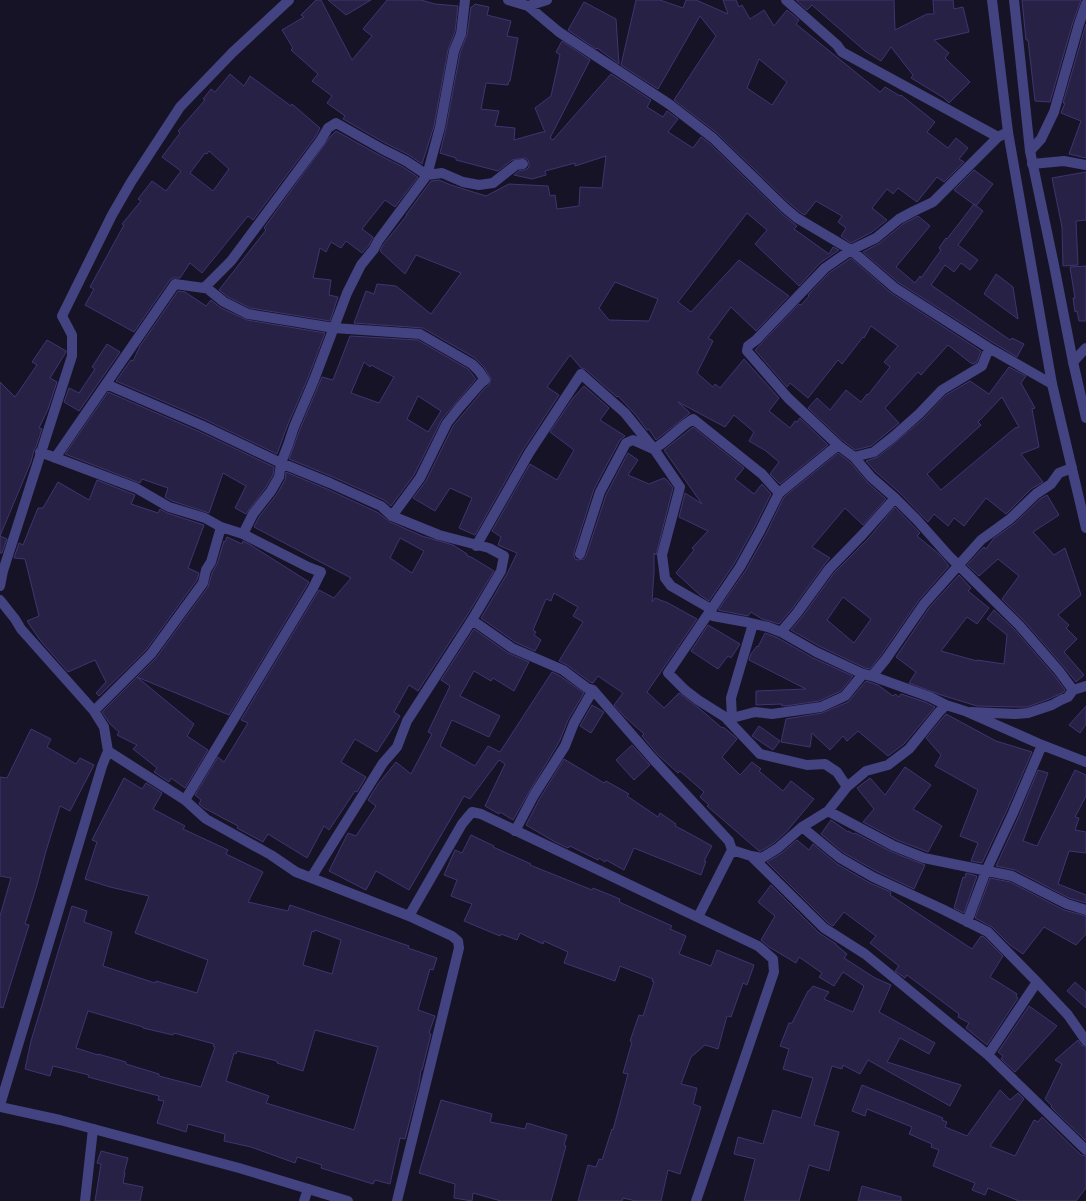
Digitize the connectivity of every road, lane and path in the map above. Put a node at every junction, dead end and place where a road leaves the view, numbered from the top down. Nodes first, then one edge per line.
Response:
1 (289, 0) edge
2 (465, 0) edge
3 (508, 0) edge
4 (547, 0) edge
5 (786, 0) edge
6 (992, 0) edge
7 (1014, 0) edge
8 (1086, 4) edge
9 (528, 6) junction
10 (1008, 132) junction
11 (998, 137) junction
12 (1030, 151) junction
13 (523, 164) dead end
14 (1032, 164) junction
15 (1086, 165) edge
16 (427, 174) junction
17 (851, 250) junction
18 (204, 288) junction
19 (334, 328) junction
20 (989, 348) junction
21 (1086, 348) edge
22 (1073, 362) junction
23 (106, 384) junction
24 (1052, 384) junction
25 (1084, 402) edge
26 (1086, 418) edge
27 (838, 445) junction
28 (654, 450) junction
29 (40, 452) junction
30 (854, 457) junction
31 (55, 458) junction
32 (281, 463) junction
33 (1072, 468) junction
34 (779, 493) junction
35 (895, 498) junction
36 (392, 516) junction
37 (221, 527) junction
38 (1086, 528) edge
39 (243, 534) junction
40 (476, 546) junction
41 (580, 554) dead end
42 (959, 565) junction
43 (0, 586) edge
44 (0, 600) edge
45 (711, 609) junction
46 (472, 620) junction
47 (753, 624) junction
48 (781, 632) junction
49 (868, 675) junction
50 (1086, 686) edge
51 (592, 690) junction
52 (1073, 690) junction
53 (946, 705) junction
54 (94, 710) junction
55 (965, 711) junction
56 (728, 718) junction
57 (1042, 745) junction
58 (108, 752) junction
59 (1086, 762) edge
60 (847, 787) junction
61 (184, 800) junction
62 (828, 811) junction
63 (802, 827) junction
64 (515, 831) junction
65 (732, 850) junction
66 (751, 856) junction
67 (986, 871) junction
68 (311, 878) junction
69 (1086, 910) edge
70 (409, 916) junction
71 (698, 917) junction
72 (967, 922) junction
73 (1037, 982) junction
74 (1086, 1041) edge
75 (988, 1055) junction
76 (0, 1106) edge
77 (93, 1129) junction
78 (1086, 1150) edge
79 (308, 1189) junction
80 (85, 1201) edge
81 (304, 1201) edge
82 (348, 1201) edge
83 (397, 1201) edge
84 (696, 1201) edge

1 - 29 street
2 - 16 street
3 - 9 street
4 - 9 street
5 - 11 street
6 - 10 street
7 - 12 street
8 - 12 street
9 - 17 street
10 - 11 street
10 - 24 street
11 - 17 street
12 - 14 street
13 - 16 street
14 - 15 street
14 - 22 street
16 - 18 street
16 - 19 street
17 - 20 street
17 - 27 street
18 - 19 street
18 - 23 street
19 - 32 street
19 - 36 street
20 - 24 street
20 - 30 street
21 - 22 street
22 - 25 street
23 - 31 street
23 - 32 street
24 - 33 street
25 - 26 street
27 - 30 street
27 - 34 street
28 - 34 street
28 - 40 street
28 - 41 street
28 - 45 street
29 - 31 street
29 - 43 street
30 - 35 street
31 - 37 street
32 - 36 street
32 - 39 street
33 - 38 street
33 - 42 street
34 - 45 street
35 - 42 street
35 - 48 street
36 - 40 street
37 - 39 street
37 - 54 street
39 - 61 street
40 - 46 street
42 - 49 street
42 - 52 street
44 - 54 street
45 - 47 street
45 - 56 street
46 - 51 street
46 - 68 street
47 - 48 street
47 - 56 street
48 - 49 street
49 - 53 street
49 - 56 street
50 - 52 street
51 - 64 street
51 - 65 street
52 - 55 street
53 - 55 street
53 - 60 street
54 - 58 street
55 - 57 street
56 - 60 street
57 - 59 street
57 - 67 street
58 - 61 street
58 - 76 street
60 - 62 street
61 - 68 street
62 - 63 street
62 - 67 street
63 - 66 street
63 - 72 street
64 - 70 street
64 - 71 street
65 - 66 street
65 - 71 street
66 - 75 street
67 - 69 street
67 - 72 street
68 - 70 street
70 - 83 street
71 - 84 street
72 - 73 street
73 - 74 street
73 - 75 street
75 - 78 street
76 - 77 street
77 - 79 street
77 - 80 street
79 - 81 street
79 - 82 street

